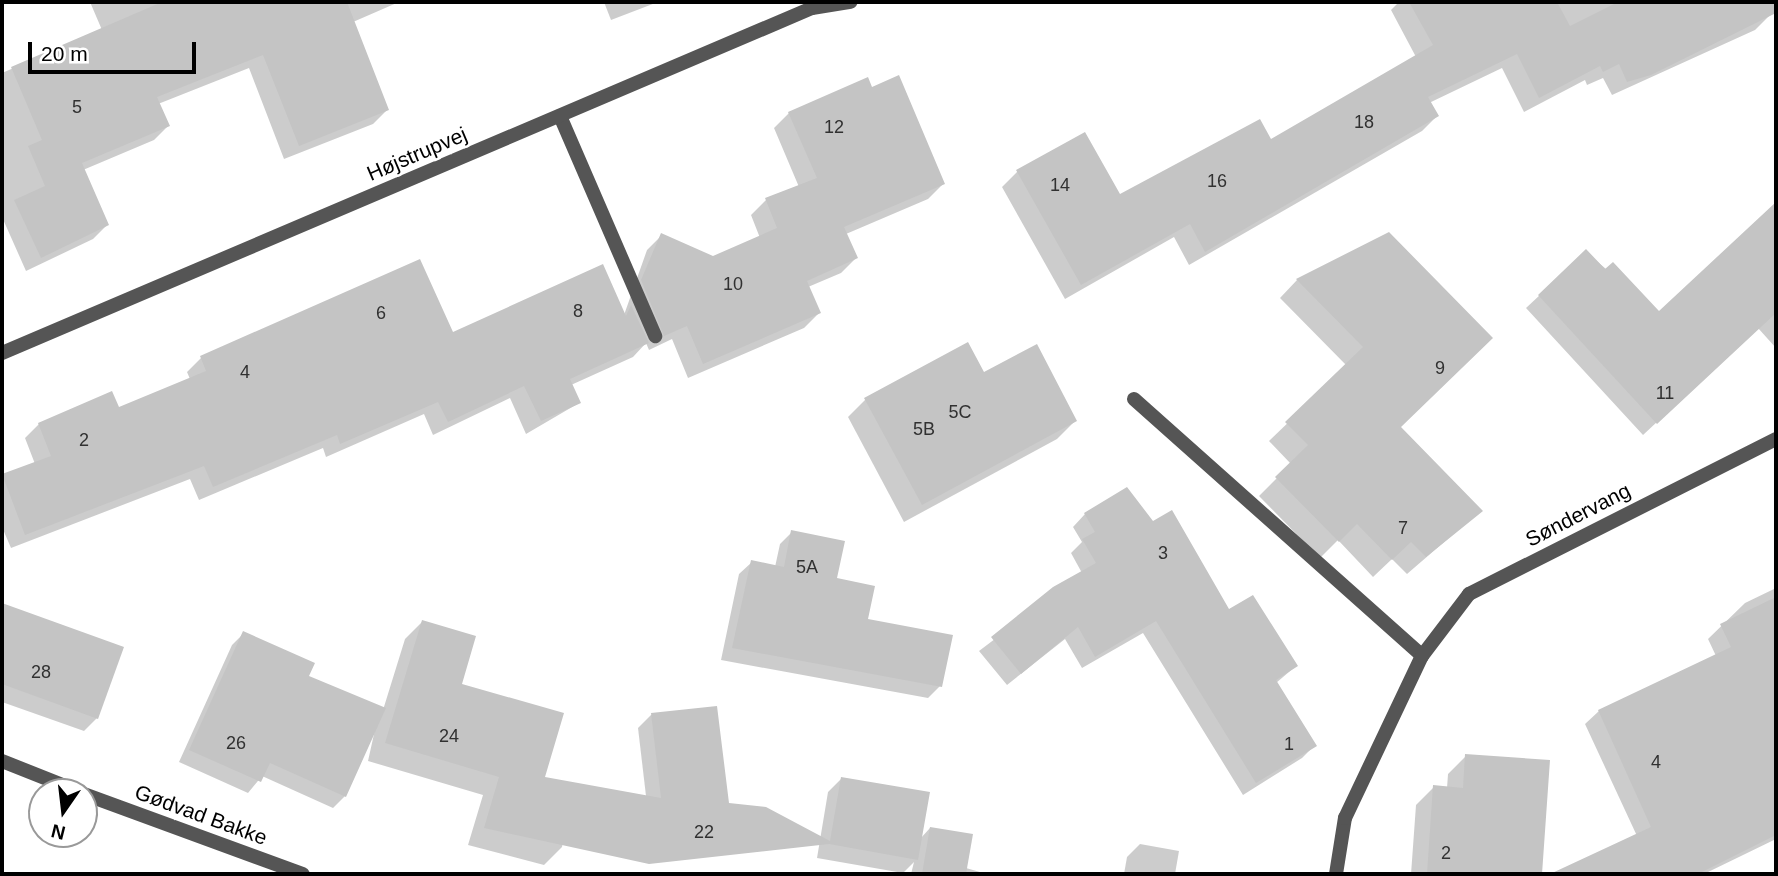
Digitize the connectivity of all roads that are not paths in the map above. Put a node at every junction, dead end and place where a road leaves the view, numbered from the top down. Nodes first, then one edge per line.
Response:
1 (851, 2) edge
2 (560, 116) junction
3 (655, 336) dead end
4 (2, 353) edge
5 (1134, 399) dead end
6 (1776, 439) edge
7 (1422, 656) junction
8 (2, 761) edge
9 (44, 778) edge
10 (98, 799) edge
11 (303, 874) edge
12 (1336, 874) edge

1 - 2 street, Højstrupvej
2 - 3 street
2 - 4 street, Højstrupvej
5 - 7 street
6 - 7 street, Søndervang
7 - 12 street, Søndervang
8 - 9 street, Gødvad Bakke
10 - 11 street, Gødvad Bakke

